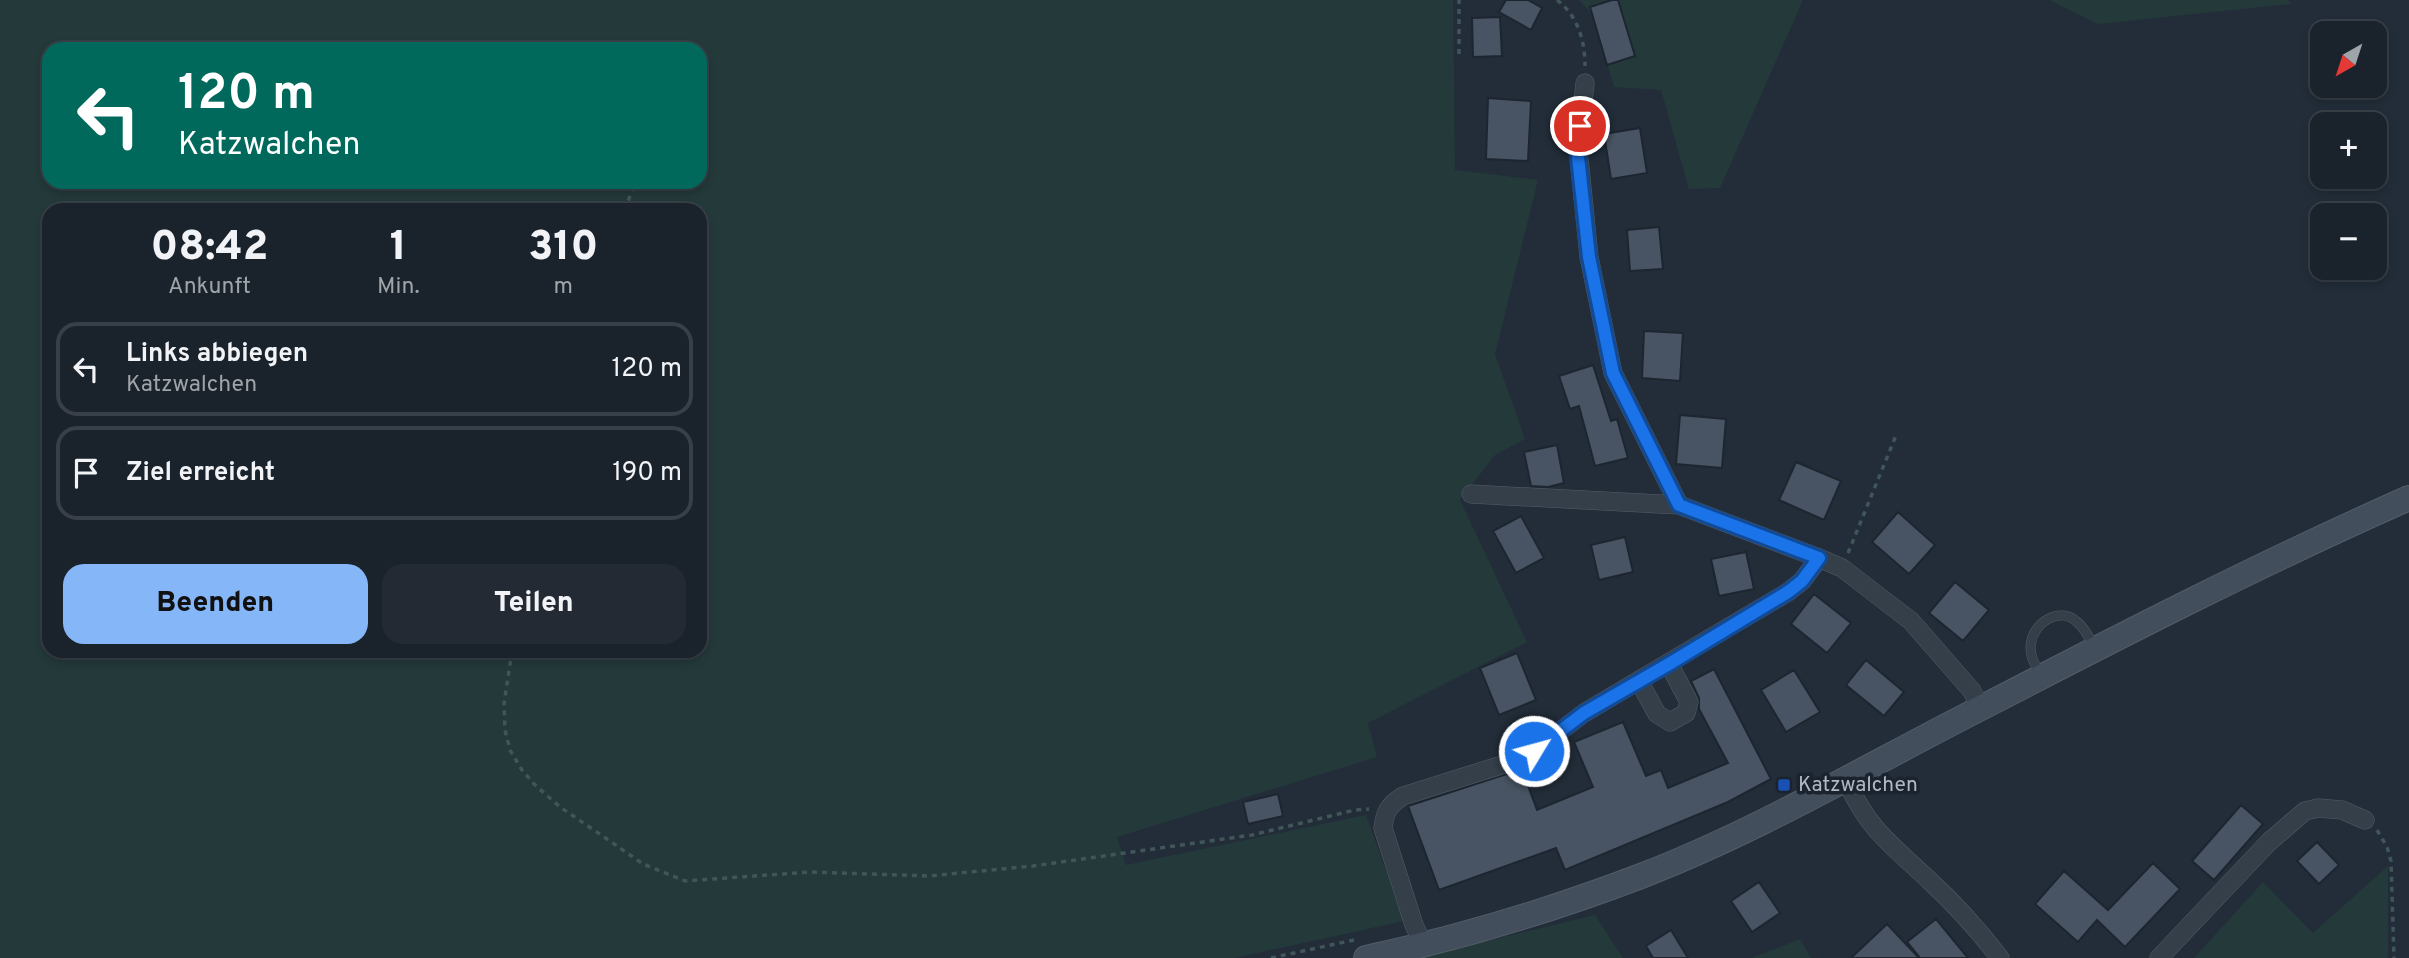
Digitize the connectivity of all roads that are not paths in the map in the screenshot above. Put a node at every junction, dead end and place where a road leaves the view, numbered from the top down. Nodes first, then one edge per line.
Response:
1 (1585, 83) road end
2 (1471, 494) dead end
3 (2409, 498) edge
4 (1679, 505) junction
5 (1819, 558) junction
6 (2096, 650) junction
7 (1669, 664) junction
8 (2043, 677) junction
9 (1639, 681) junction
10 (1980, 708) junction
11 (1846, 780) junction
12 (2365, 820) road end
13 (1423, 944) junction
14 (1366, 948) edge
15 (2000, 958) edge
16 (2159, 958) edge

1 - 4 street
2 - 4 street
3 - 6 street
4 - 5 street
5 - 7 street
5 - 10 street
6 - 8 street
6 - 8 lane
7 - 9 street
7 - 9 street
8 - 10 street
9 - 13 street
10 - 11 street
11 - 13 street
11 - 15 street
12 - 16 street
13 - 14 street

